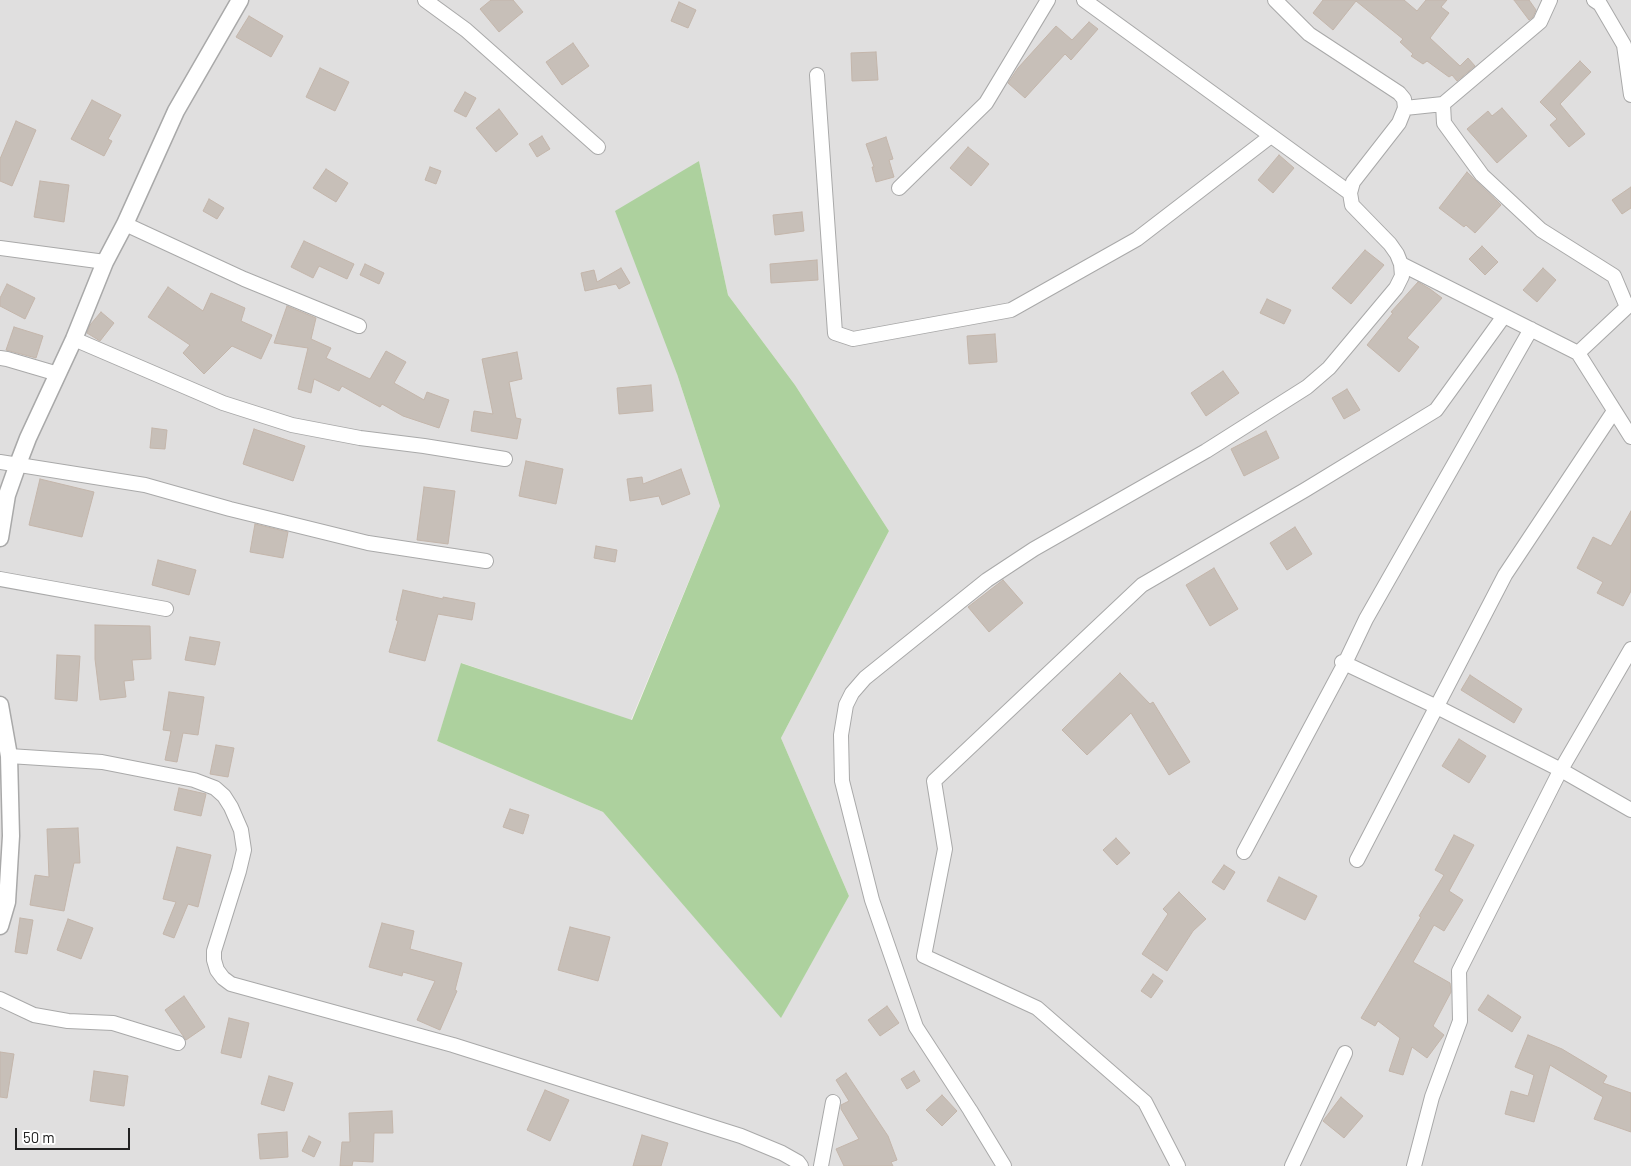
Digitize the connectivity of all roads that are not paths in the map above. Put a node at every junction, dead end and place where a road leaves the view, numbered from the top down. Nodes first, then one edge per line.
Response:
1 (240, 0) edge
2 (425, 0) edge
3 (1048, 0) edge
4 (1084, 0) edge
5 (1275, 0) edge
6 (1550, 0) edge
7 (1594, 0) edge
8 (817, 75) dead end
9 (1631, 95) edge
10 (1444, 104) junction
11 (1405, 108) junction
12 (1271, 136) junction
13 (598, 147) dead end
14 (899, 188) dead end
15 (1350, 193) junction
16 (125, 224) junction
17 (0, 248) edge
18 (105, 262) junction
19 (1400, 264) junction
20 (1629, 306) edge
21 (1504, 316) junction
22 (359, 326) dead end
23 (1531, 329) junction
24 (74, 339) junction
25 (1578, 353) junction
26 (0, 358) edge
27 (58, 374) junction
28 (1614, 411) junction
29 (1631, 438) edge
30 (505, 459) dead end
31 (0, 462) edge
32 (18, 464) junction
33 (0, 538) edge
34 (486, 561) dead end
35 (0, 579) edge
36 (166, 609) dead end
37 (1631, 649) edge
38 (1343, 662) junction
39 (0, 705) edge
40 (1437, 707) junction
41 (8, 756) junction
42 (1561, 770) junction
43 (1631, 810) edge
44 (1244, 852) dead end
45 (1357, 860) dead end
46 (0, 926) edge
47 (0, 999) edge
48 (178, 1043) dead end
49 (1345, 1053) dead end
50 (833, 1102) dead end
51 (801, 1166) edge
52 (821, 1166) edge
53 (1004, 1166) edge
54 (1178, 1166) edge
55 (1292, 1166) edge
56 (1414, 1166) edge

1 - 16 street
2 - 13 street
3 - 14 street
4 - 12 street
5 - 11 street
6 - 10 street
7 - 9 street
8 - 12 street
10 - 11 street
10 - 20 street
11 - 15 street
12 - 15 street
15 - 19 street
16 - 18 street
16 - 22 street
17 - 18 street
18 - 24 street
19 - 21 street
19 - 53 street
20 - 25 street
21 - 23 street
21 - 54 street
23 - 25 street
23 - 38 street
24 - 27 street
24 - 30 street
25 - 28 street
26 - 27 street
27 - 32 street
28 - 29 street
28 - 40 street
31 - 32 street
32 - 33 street
32 - 34 street
35 - 36 street
37 - 42 street
38 - 40 street
38 - 44 street
39 - 41 street
40 - 42 street
40 - 45 street
41 - 46 street
41 - 51 street
42 - 43 street
42 - 56 street
47 - 48 street
49 - 55 street
50 - 52 street

